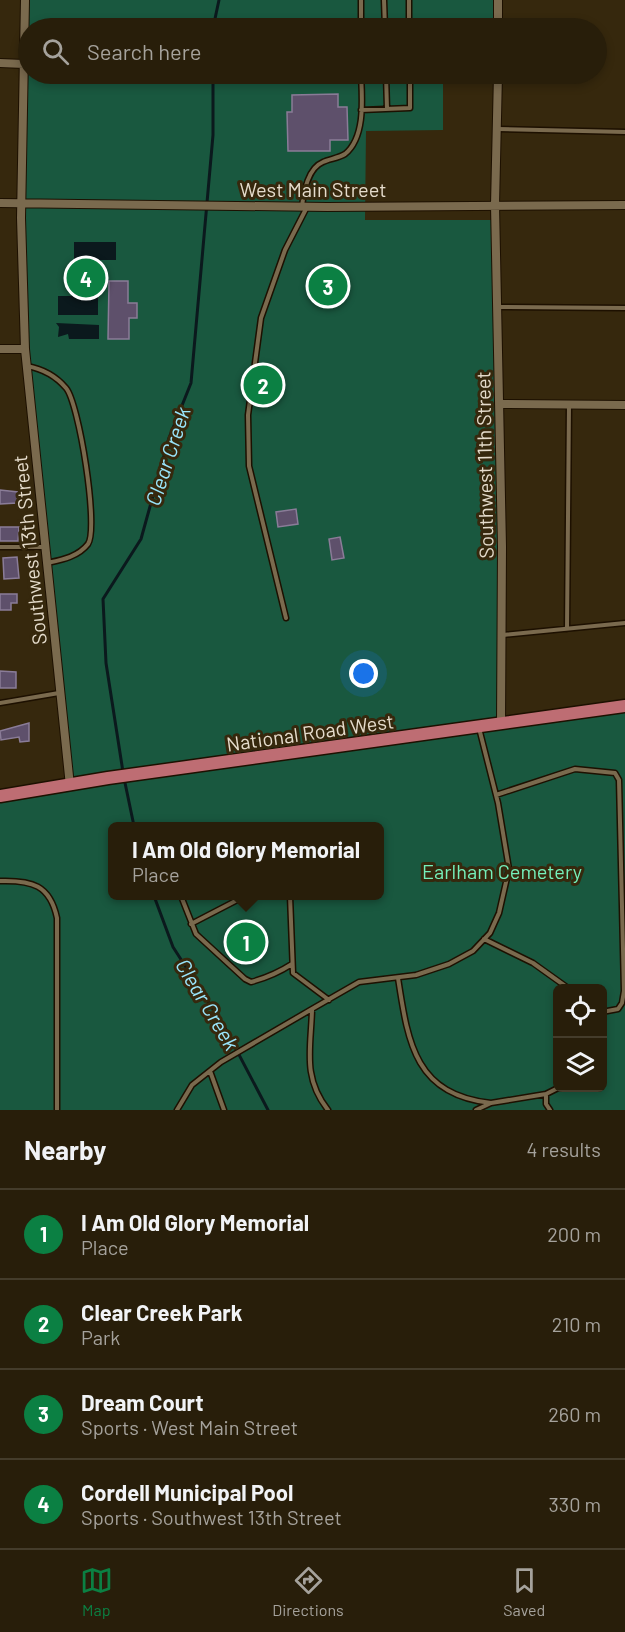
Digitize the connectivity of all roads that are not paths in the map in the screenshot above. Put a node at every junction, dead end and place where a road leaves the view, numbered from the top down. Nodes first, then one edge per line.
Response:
1 (25, 0) edge
2 (361, 0) edge
3 (384, 0) edge
4 (409, 0) edge
5 (498, 0) edge
6 (25, 18) edge
7 (361, 18) edge
8 (385, 18) edge
9 (409, 18) edge
10 (498, 18) edge
11 (0, 63) edge
12 (18, 64) edge
13 (24, 84) edge
14 (362, 84) edge
15 (386, 84) edge
16 (410, 84) edge
17 (498, 84) edge
18 (387, 109) junction
19 (361, 110) junction
20 (497, 129) junction
21 (625, 132) edge
22 (0, 203) edge
23 (21, 203) junction
24 (495, 205) junction
25 (625, 205) edge
26 (305, 206) junction
27 (497, 307) junction
28 (625, 308) edge
29 (0, 350) edge
30 (25, 350) junction
31 (26, 366) junction
32 (499, 404) junction
33 (569, 405) junction
34 (625, 405) edge
35 (0, 546) edge
36 (45, 547) junction
37 (47, 563) junction
38 (286, 618) dead end
39 (625, 623) edge
40 (567, 628) junction
41 (502, 635) junction
42 (60, 693) junction
43 (0, 703) edge
44 (625, 706) edge
45 (501, 724) junction
46 (479, 727) junction
47 (70, 786) junction
48 (496, 795) junction
49 (0, 796) edge
50 (0, 881) edge
51 (182, 900) edge
52 (237, 900) edge
53 (290, 900) edge
54 (191, 924) junction
55 (484, 939) junction
56 (292, 964) junction
57 (399, 978) junction
58 (562, 984) edge
59 (329, 1000) junction
60 (312, 1009) junction
61 (607, 1011) edge
62 (210, 1071) junction
63 (553, 1090) edge
64 (546, 1094) junction
65 (491, 1103) junction
66 (57, 1110) edge
67 (177, 1110) edge
68 (224, 1110) edge
69 (328, 1110) edge
70 (476, 1110) edge
71 (550, 1110) edge

1 - 6 street, Southwest 13th Street
2 - 7 lane
3 - 8 lane
4 - 9 lane
5 - 10 street
11 - 12 street
13 - 23 street, Southwest 13th Street
14 - 19 lane
15 - 18 lane
16 - 18 lane
17 - 20 street, Southwest 11th Street
18 - 19 lane
19 - 26 lane
20 - 21 lane
20 - 24 street, Southwest 11th Street
22 - 23 street, West Main Street
23 - 26 street, West Main Street
23 - 30 street, Southwest 13th Street
24 - 25 street, West Main Street
24 - 26 street, West Main Street
24 - 27 street, Southwest 11th Street
26 - 38 lane
27 - 28 lane
27 - 32 street, Southwest 11th Street
29 - 30 street
30 - 31 street, Southwest 13th Street
31 - 36 street, Southwest 13th Street
31 - 37 lane
32 - 33 street
32 - 41 street, Southwest 11th Street
33 - 34 street
33 - 40 lane
35 - 36 lane
36 - 37 street, Southwest 13th Street
37 - 42 street, Southwest 13th Street
39 - 40 lane
40 - 41 lane
41 - 45 street, Southwest 11th Street
42 - 43 lane
42 - 47 street, Southwest 13th Street
44 - 45 main road, National Road West
45 - 46 main road, National Road West
46 - 47 main road, National Road West
46 - 48 lane
47 - 49 main road, National Road West
48 - 55 lane
48 - 61 lane
50 - 66 lane
51 - 54 lane
52 - 54 lane
53 - 56 lane
54 - 56 lane
55 - 57 lane
55 - 58 lane
56 - 59 lane
57 - 59 lane
57 - 65 lane
59 - 60 lane
60 - 62 lane
60 - 69 lane
62 - 67 lane
62 - 68 lane
63 - 64 lane
64 - 65 lane
64 - 71 lane
65 - 70 lane

